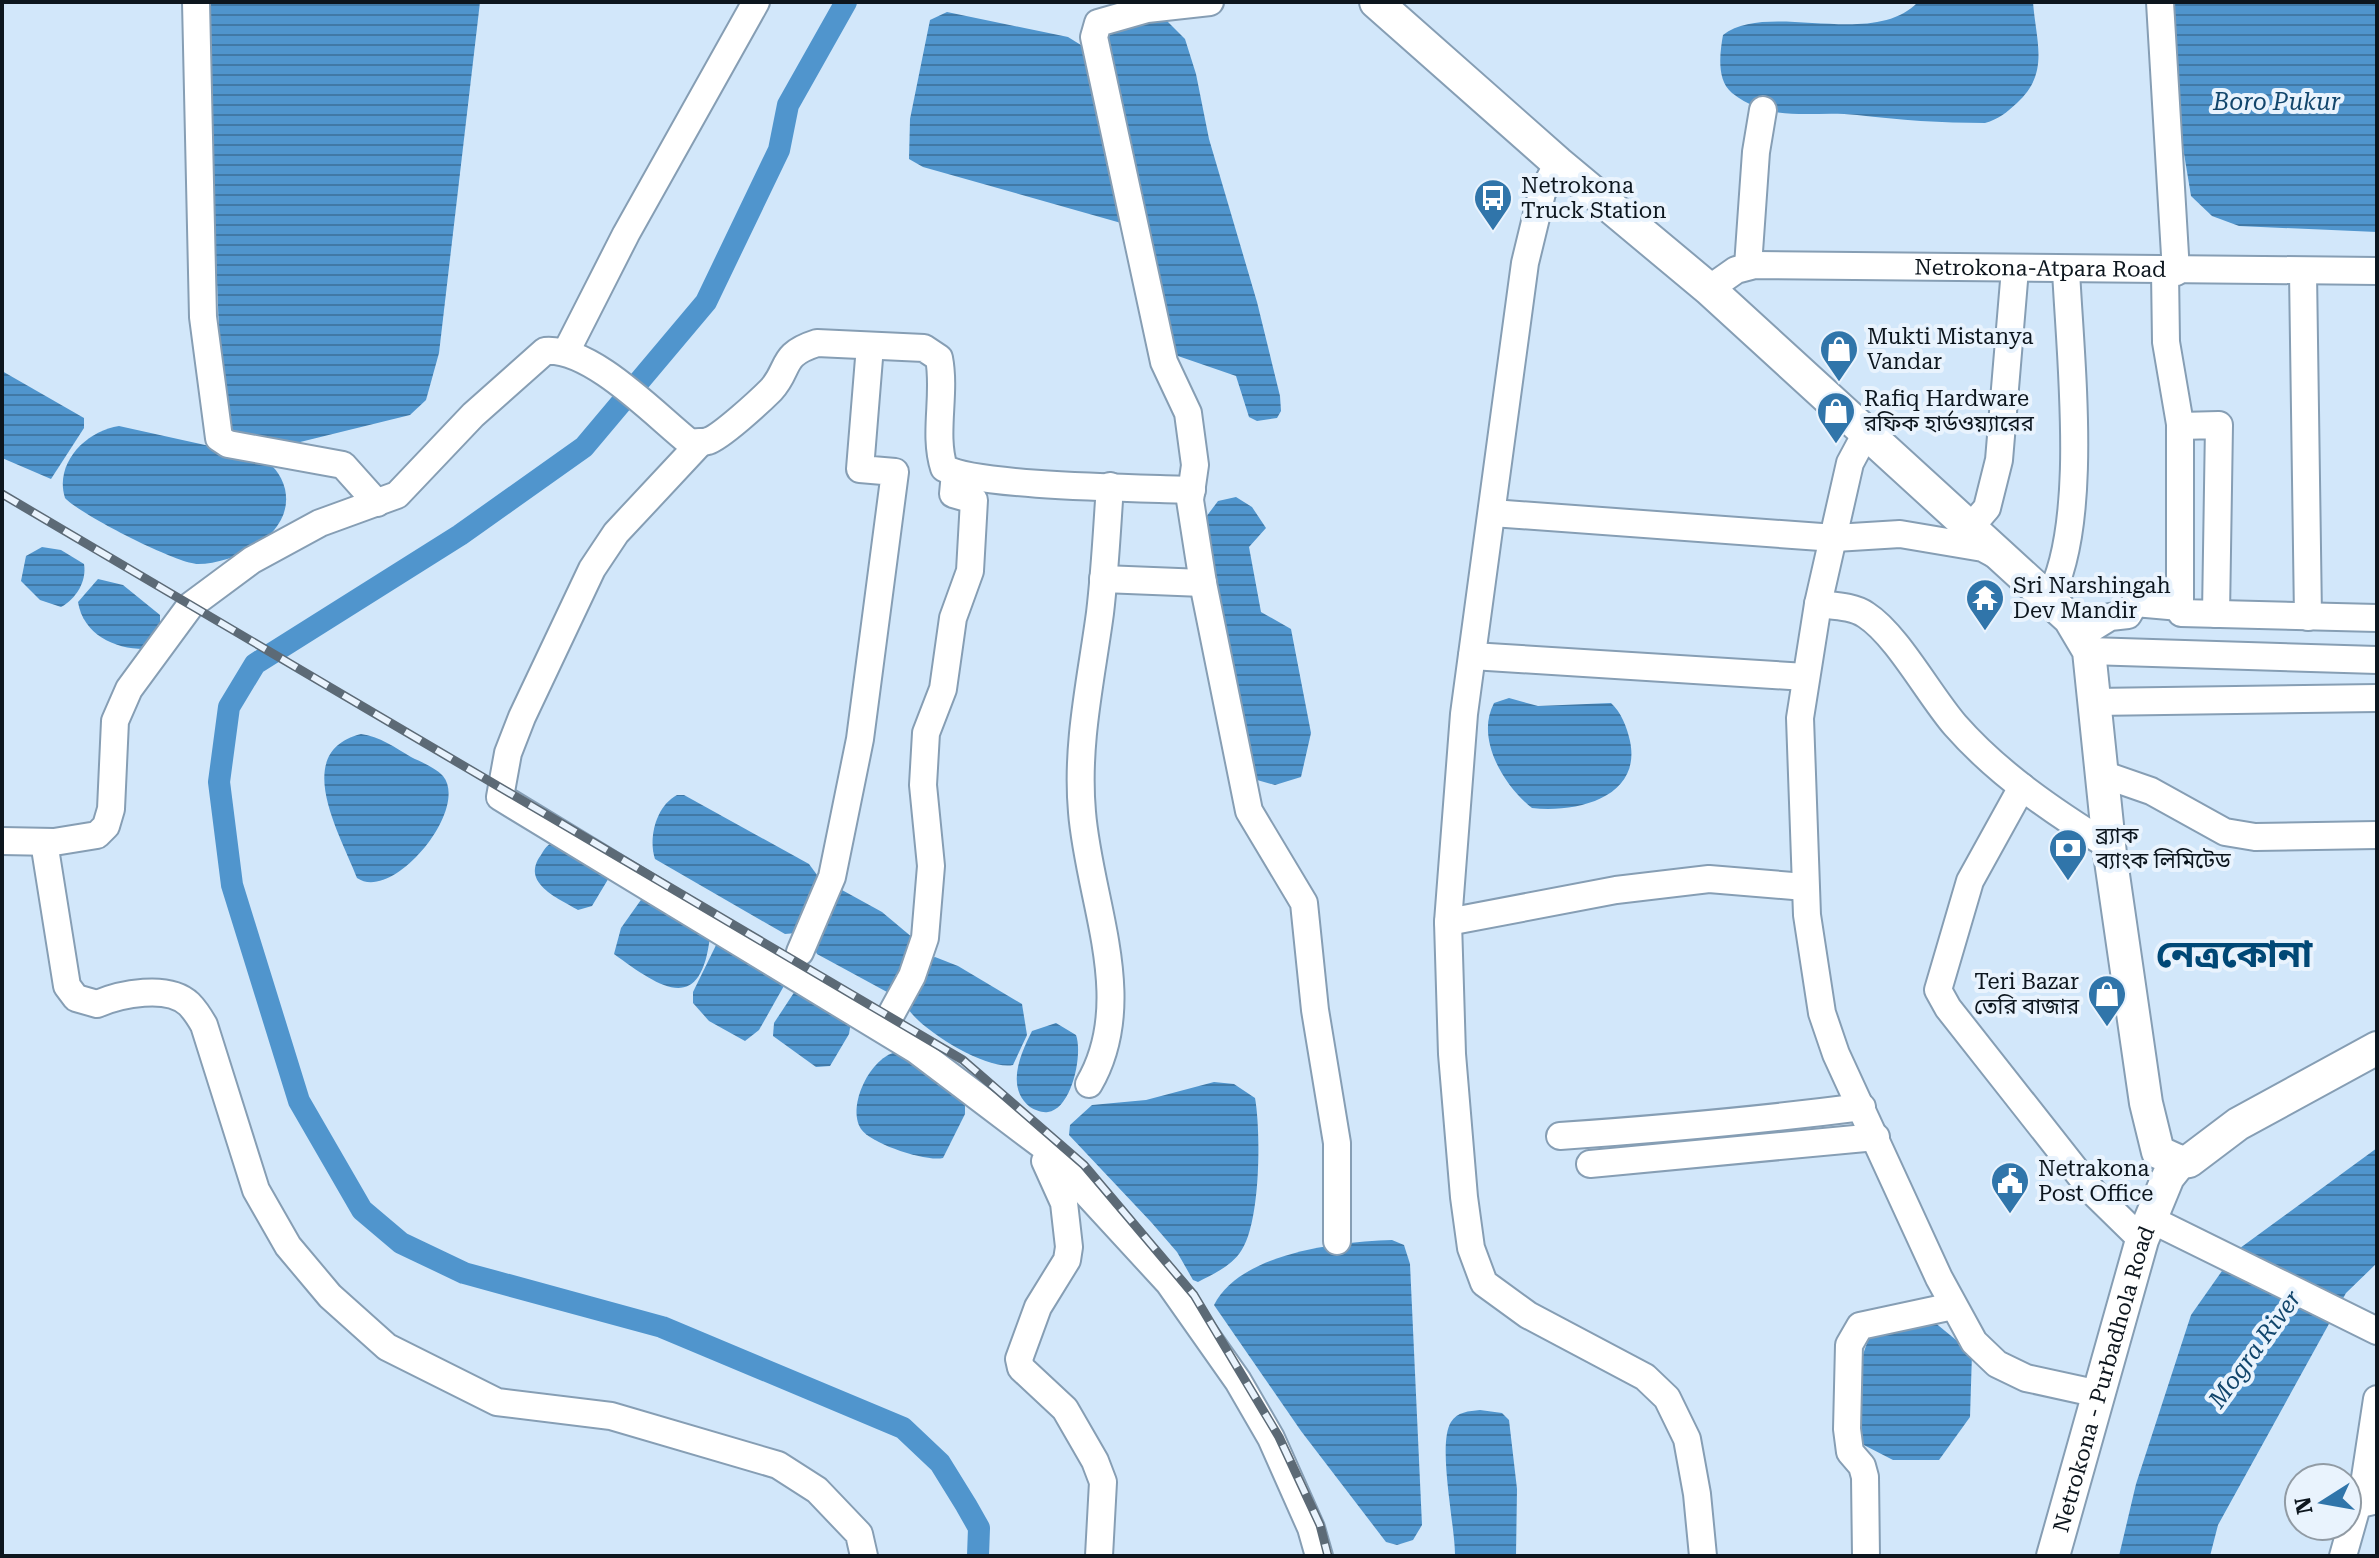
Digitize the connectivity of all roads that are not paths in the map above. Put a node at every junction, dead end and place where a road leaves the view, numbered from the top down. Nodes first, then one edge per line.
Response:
1 (196, 2) edge
2 (756, 2) edge
3 (1210, 2) edge
4 (1376, 2) edge
5 (2160, 2) edge
6 (1763, 110) dead end
7 (1558, 163) junction
8 (1748, 266) junction
9 (2015, 269) junction
10 (2066, 270) junction
11 (2377, 271) edge
12 (2170, 272) junction
13 (2303, 272) junction
14 (1709, 289) junction
15 (870, 346) junction
16 (577, 357) junction
17 (2180, 426) junction
18 (1865, 435) junction
19 (695, 442) junction
20 (955, 473) junction
21 (1110, 486) junction
22 (1192, 490) junction
23 (377, 503) junction
24 (1492, 513) junction
25 (1968, 530) junction
26 (1835, 538) junction
27 (1998, 557) junction
28 (1103, 579) junction
29 (1203, 583) junction
30 (2048, 600) junction
31 (1818, 604) junction
32 (2180, 607) junction
33 (2216, 614) junction
34 (2308, 617) junction
35 (2377, 618) edge
36 (2085, 643) junction
37 (1472, 656) junction
38 (2377, 660) edge
39 (1806, 677) junction
40 (2377, 698) edge
41 (2094, 702) junction
42 (2102, 774) junction
43 (2022, 787) junction
44 (2377, 835) edge
45 (2, 841) edge
46 (44, 842) junction
47 (2109, 846) junction
48 (1805, 887) junction
49 (1448, 922) junction
50 (800, 952) dead end
51 (883, 1029) junction
52 (2377, 1048) edge
53 (1089, 1084) dead end
54 (1862, 1107) junction
55 (1560, 1136) dead end
56 (1876, 1137) junction
57 (1043, 1146) junction
58 (2180, 1162) junction
59 (1590, 1164) dead end
60 (2146, 1230) junction
61 (1337, 1241) dead end
62 (1953, 1306) junction
63 (2371, 1328) edge
64 (2099, 1394) junction
65 (2377, 1399) edge
66 (2369, 1502) edge
67 (864, 1556) edge
68 (1099, 1556) edge
69 (1319, 1556) edge
70 (1703, 1556) edge
71 (1866, 1556) edge
72 (2053, 1556) edge
73 (2343, 1556) edge

1 - 23 street
2 - 16 street
3 - 22 street
4 - 7 main road
5 - 12 street
6 - 8 street
7 - 14 main road
7 - 24 street
8 - 9 street, Netrokona-Atpara Road
8 - 14 street
9 - 10 street, Netrokona-Atpara Road
9 - 25 street
10 - 12 street, Netrokona-Atpara Road
10 - 30 street
11 - 13 street, Netrokona-Atpara Road
12 - 13 street, Netrokona-Atpara Road
12 - 17 street
13 - 34 street
14 - 18 main road
15 - 19 street
15 - 20 street
15 - 50 street
16 - 19 street
16 - 23 street
17 - 32 street
17 - 33 street
18 - 25 main road
18 - 26 street
19 - 51 street
20 - 21 street
20 - 51 street
21 - 22 street
21 - 28 street
22 - 29 street
23 - 46 street
24 - 26 street
24 - 37 street
25 - 27 main road
26 - 27 street
26 - 31 street
27 - 30 main road
28 - 29 street
28 - 53 street
29 - 61 street
30 - 36 main road
31 - 39 street
31 - 43 street
32 - 33 street
32 - 36 street
33 - 34 street
34 - 35 street
36 - 38 street
36 - 41 main road
37 - 39 street
37 - 49 street
39 - 48 street
40 - 41 street
41 - 42 main road
42 - 44 street
42 - 47 main road
43 - 47 street
43 - 60 street
45 - 46 street
46 - 67 street
47 - 58 main road
48 - 49 street
48 - 54 street
49 - 70 street
51 - 57 street
52 - 58 main road
54 - 55 street
54 - 56 street
56 - 59 street
56 - 62 street
57 - 68 street
57 - 69 street
58 - 60 main road, Netrokona - Purbadhola Road
60 - 63 street
60 - 64 main road, Netrokona - Purbadhola Road
62 - 64 street
62 - 71 street
64 - 72 main road, Netrokona - Purbadhola Road
65 - 66 street
66 - 73 street

